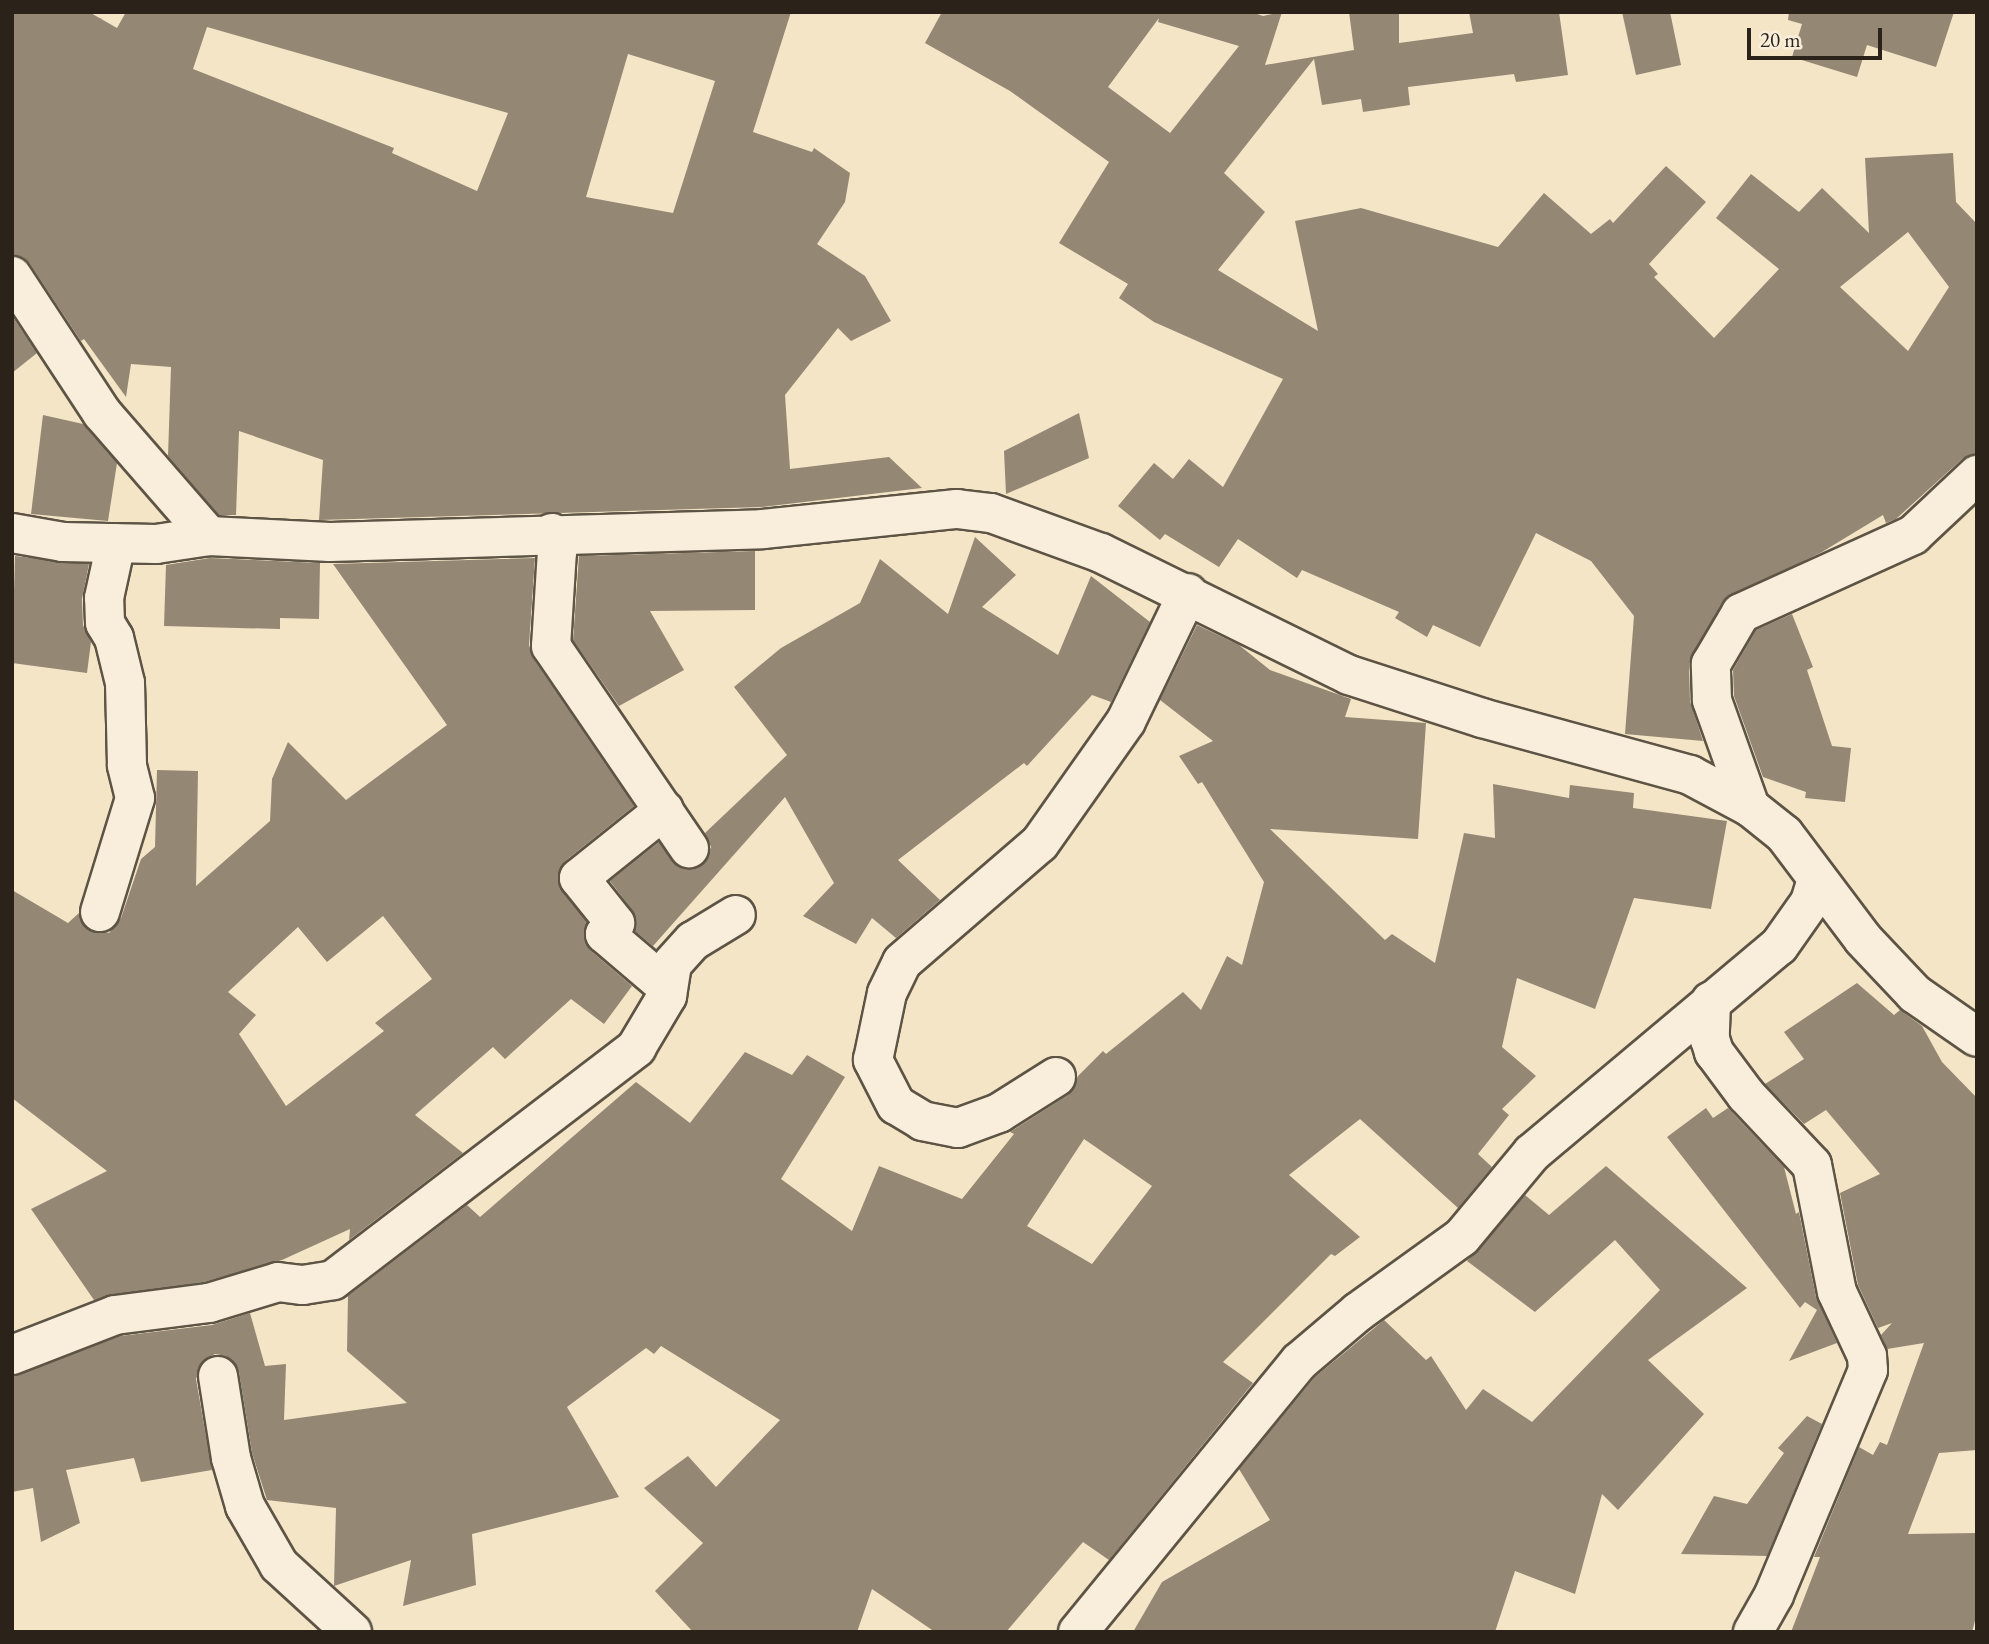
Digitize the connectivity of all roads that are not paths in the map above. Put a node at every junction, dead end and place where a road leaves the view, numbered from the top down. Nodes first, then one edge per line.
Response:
1 (12, 276) edge
2 (1977, 475) edge
3 (12, 533) edge
4 (209, 536) junction
5 (116, 543) junction
6 (555, 556) junction
7 (1188, 593) junction
8 (1750, 807) junction
9 (664, 810) junction
10 (689, 848) dead end
11 (1817, 879) junction
12 (100, 912) dead end
13 (736, 915) dead end
14 (665, 985) junction
15 (1711, 1001) junction
16 (1977, 1037) edge
17 (1056, 1077) dead end
18 (12, 1355) edge
19 (218, 1376) dead end
20 (352, 1632) edge
21 (1077, 1632) edge
22 (1753, 1632) edge

1 - 4 street
2 - 8 street
3 - 5 street
4 - 5 street
4 - 6 street
5 - 12 street
6 - 7 street
6 - 9 street
7 - 8 street
7 - 17 street
8 - 11 street
9 - 10 street
9 - 14 street
11 - 15 street
11 - 16 street
13 - 14 street
14 - 18 street
15 - 21 street
15 - 22 street
19 - 20 street

